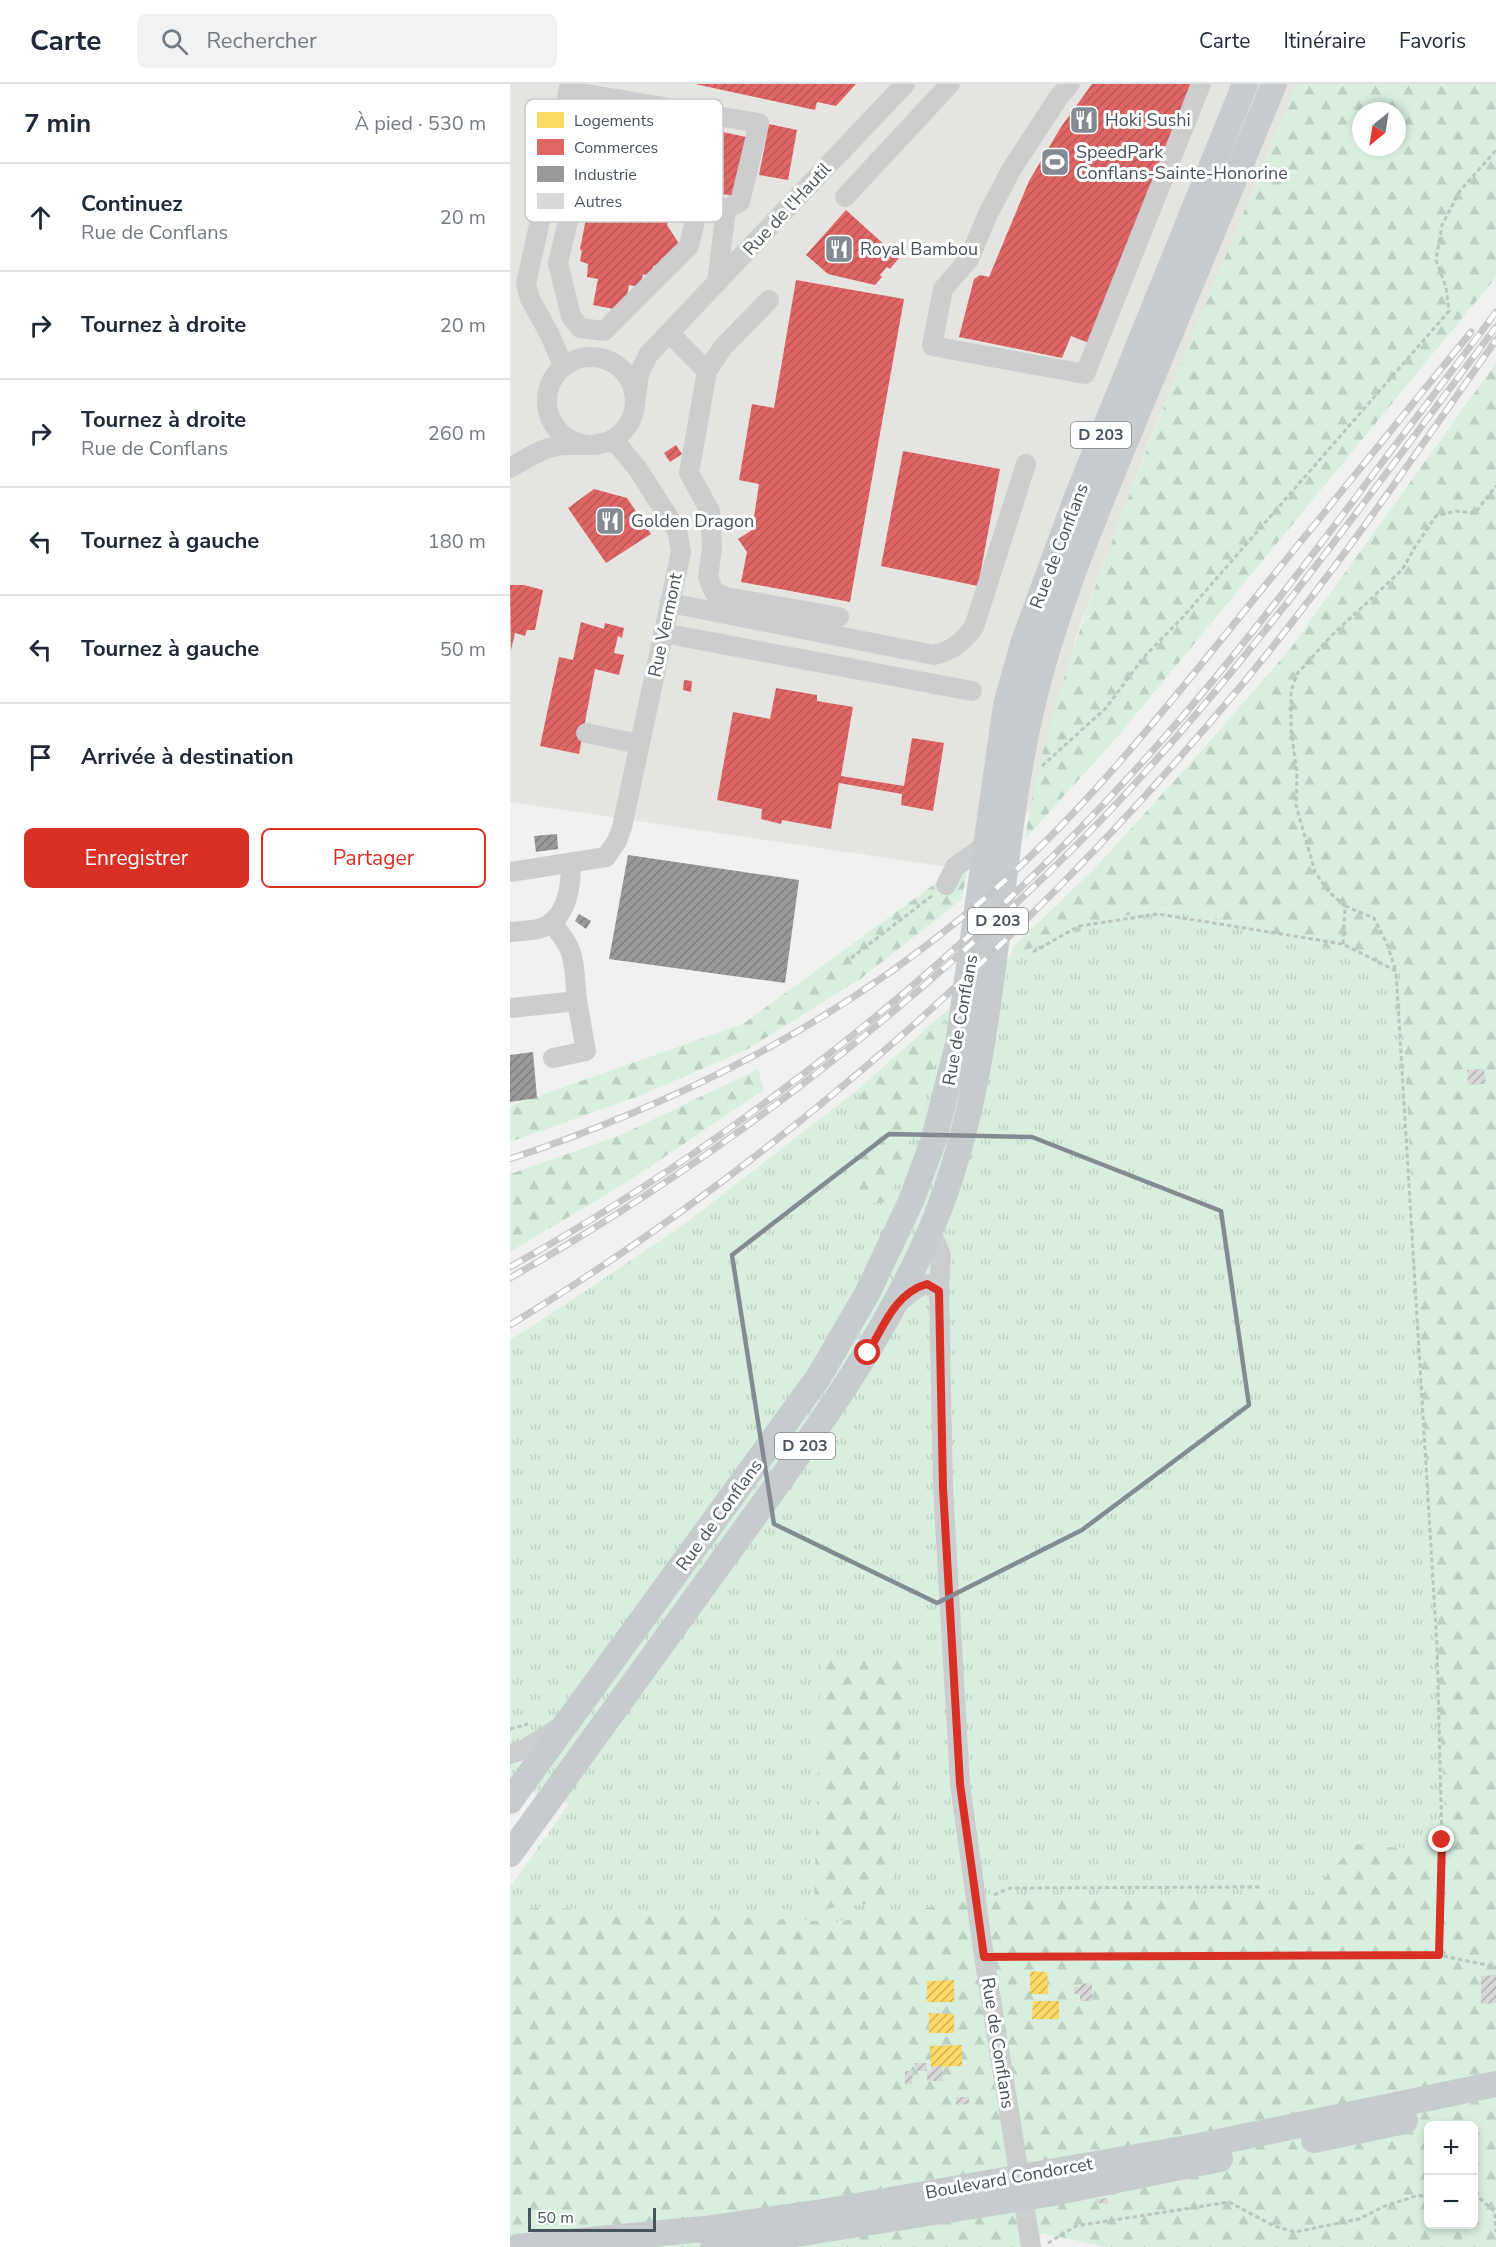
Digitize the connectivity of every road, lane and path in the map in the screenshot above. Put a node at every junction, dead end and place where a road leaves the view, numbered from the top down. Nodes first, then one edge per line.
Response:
1 (905, 84) edge
2 (950, 84) edge
3 (1070, 84) edge
4 (1201, 84) edge
5 (1245, 84) edge
6 (1274, 84) edge
7 (569, 88) edge
8 (629, 99) edge
9 (879, 112) junction
10 (723, 116) edge
11 (905, 133) junction
12 (1496, 150) edge
13 (845, 198) dead end
14 (723, 208) edge
15 (726, 209) junction
16 (539, 222) edge
17 (568, 222) edge
18 (695, 222) edge
19 (717, 283) junction
20 (769, 300) dead end
21 (669, 333) junction
22 (593, 356) junction
23 (563, 366) junction
24 (707, 371) junction
25 (635, 404) junction
26 (549, 416) junction
27 (614, 440) junction
28 (585, 446) junction
29 (530, 457) junction
30 (1026, 464) dead end
31 (510, 468) edge
32 (1496, 486) edge
33 (670, 603) junction
34 (839, 617) dead end
35 (663, 633) junction
36 (972, 691) dead end
37 (586, 733) dead end
38 (639, 744) junction
39 (1018, 776) junction
40 (997, 850) junction
41 (571, 863) junction
42 (510, 872) edge
43 (946, 885) joint
44 (1345, 906) junction
45 (551, 923) junction
46 (510, 932) edge
47 (1343, 944) junction
48 (1033, 952) dead end
49 (851, 958) dead end
50 (1396, 972) junction
51 (576, 1001) junction
52 (510, 1008) edge
53 (553, 1058) dead end
54 (930, 1230) junction
55 (939, 1291) junction
56 (893, 1308) junction
57 (532, 1723) dead end
58 (567, 1723) junction
59 (510, 1729) edge
60 (510, 1754) edge
61 (510, 1801) edge
62 (510, 1854) edge
63 (1261, 1887) dead end
64 (977, 1903) junction
65 (1439, 1955) junction
66 (984, 1957) junction
67 (1496, 1967) edge
68 (1496, 2084) edge
69 (1496, 2102) edge
70 (1424, 2195) edge
71 (1478, 2197) edge
72 (1496, 2212) edge
73 (1496, 2232) edge
74 (1033, 2243) edge
75 (517, 2247) edge
76 (713, 2247) edge

1 - 9 street, Rue de l'Hautil
2 - 11 street
3 - 4 street
5 - 40 main road, Rue de Conflans / D 203
6 - 39 main road, Rue de Conflans / D 203
7 - 8 street
9 - 11 street
9 - 19 street, Rue de l'Hautil
10 - 15 street
11 - 13 street
12 - 39 path
14 - 15 street
15 - 19 street
16 - 23 street
17 - 18 street
19 - 21 street, Rue de l'Hautil
20 - 24 street
21 - 22 street, Rue de l'Hautil
21 - 24 street
21 - 25 street, Rue de l'Hautil
22 - 23 street
22 - 25 street
23 - 26 street
24 - 34 street
25 - 27 street
26 - 28 street
26 - 29 street
27 - 28 street
27 - 33 street, Rue Vermont
28 - 29 street
29 - 31 street
30 - 33 street
32 - 44 path
33 - 35 street, Rue Vermont
35 - 36 street
35 - 38 street, Rue Vermont
37 - 38 street
38 - 41 street, Rue Vermont
39 - 40 main road, Rue de Conflans / D 203
40 - 43 street
40 - 54 main road, Rue de Conflans / D 203
40 - 58 main road, Rue de Conflans / D 203
41 - 42 street
41 - 45 street
43 - 49 path
44 - 47 path
44 - 50 path
45 - 46 street
45 - 51 street
47 - 48 path
47 - 50 path
50 - 65 path
51 - 52 street
51 - 53 street
54 - 55 street, Rue de Conflans
54 - 56 main road, Rue de Conflans / D 203
55 - 56 street
55 - 64 street, Rue de Conflans
56 - 62 main road, Rue de Conflans / D 203
57 - 59 path
58 - 60 street
58 - 61 main road, Rue de Conflans / D 203
63 - 64 path
64 - 66 street, Rue de Conflans
65 - 66 path
65 - 67 path
66 - 74 street, Rue de Conflans
68 - 75 main road, Boulevard Condorcet
69 - 76 main road, Boulevard Condorcet
70 - 74 path
71 - 72 path
72 - 73 path

